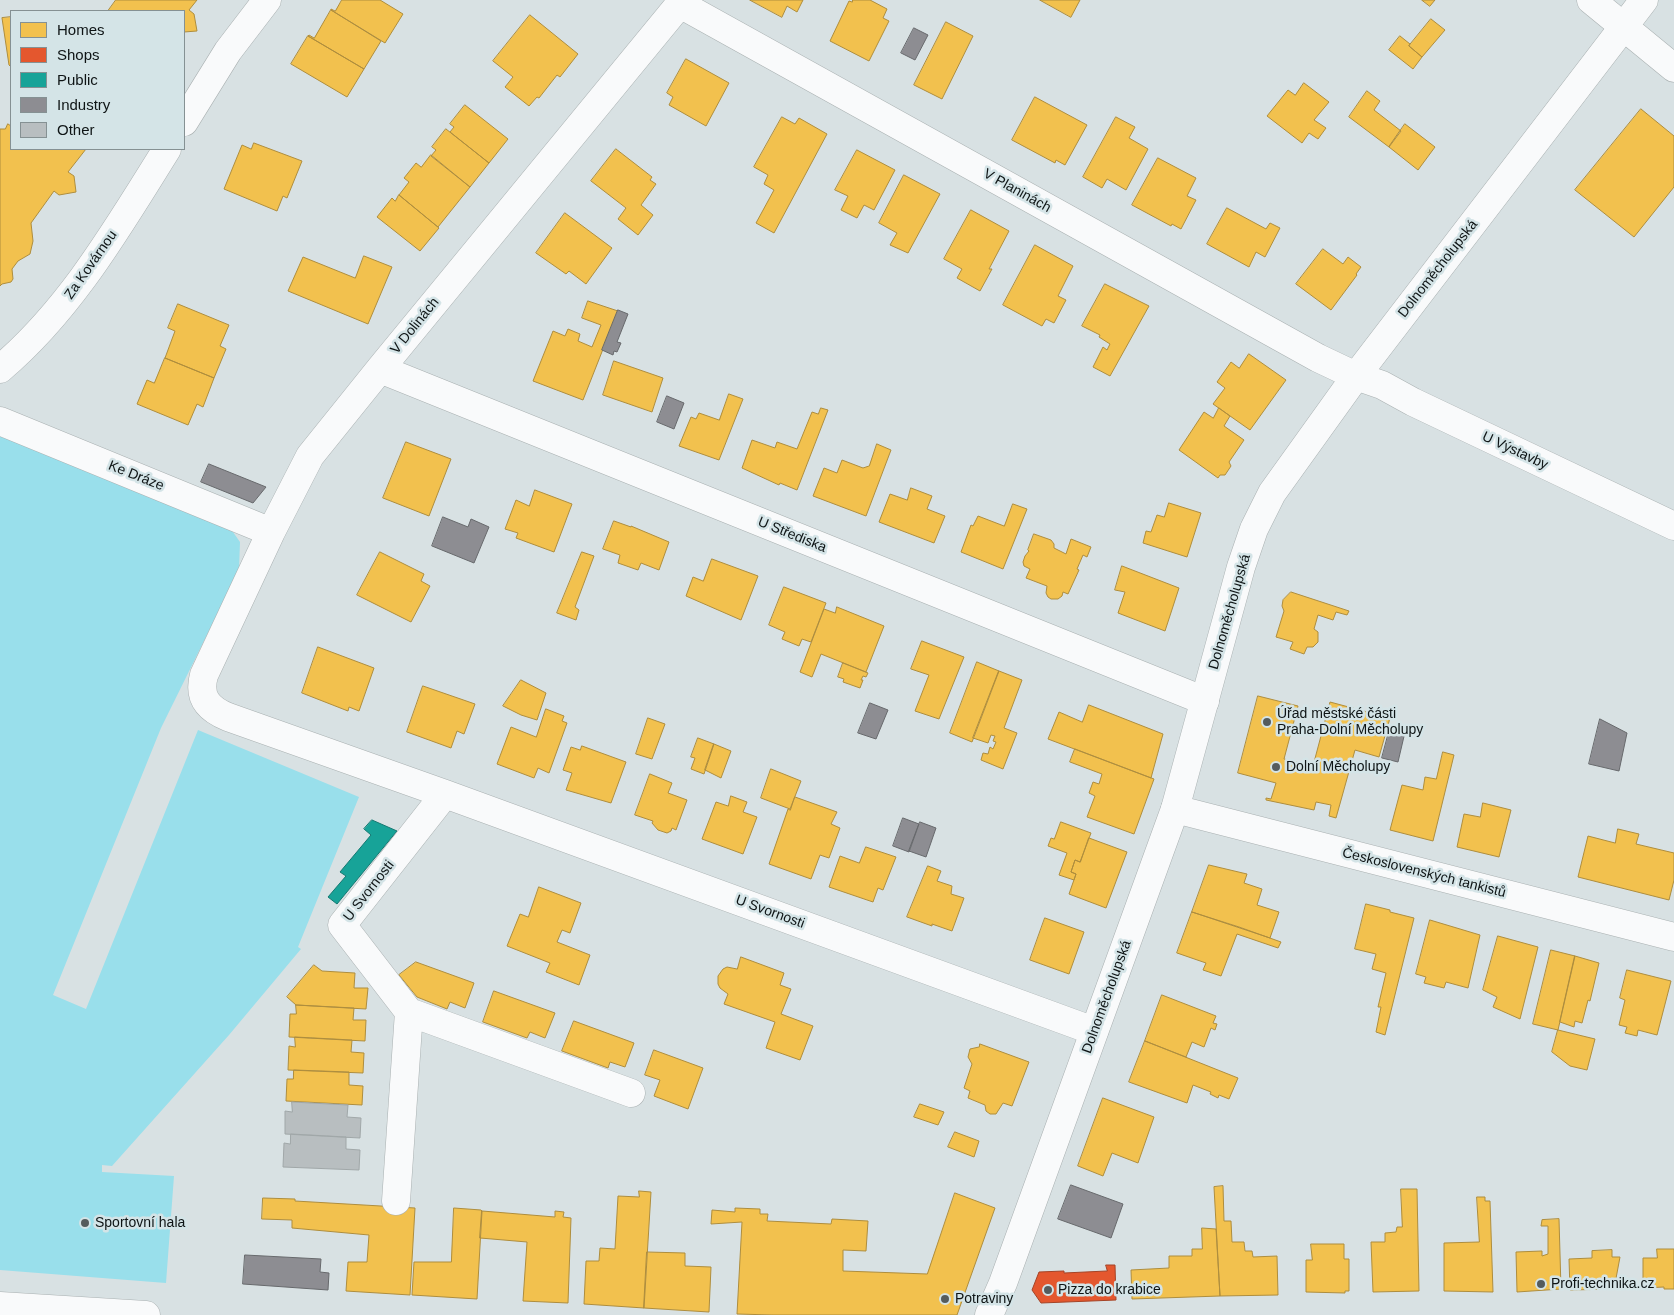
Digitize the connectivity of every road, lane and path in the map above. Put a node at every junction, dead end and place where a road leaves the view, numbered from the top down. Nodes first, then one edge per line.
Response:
1 (267, 0) edge
2 (1591, 0) edge
3 (1644, 0) edge
4 (682, 2) edge
5 (1624, 27) junction
6 (1674, 68) edge
7 (185, 120) edge
8 (166, 150) edge
9 (0, 369) edge
10 (380, 369) junction
11 (1356, 376) junction
12 (0, 421) edge
13 (1674, 526) edge
14 (271, 532) junction
15 (201, 686) joint
16 (1205, 701) junction
17 (446, 794) junction
18 (1175, 809) junction
19 (1674, 937) edge
20 (409, 1012) junction
21 (1094, 1031) junction
22 (631, 1093) dead end
23 (396, 1201) dead end
24 (0, 1306) edge
25 (146, 1315) edge
26 (989, 1315) edge

1 - 7 street
2 - 5 street
3 - 5 street, Dolnoměcholupská
4 - 10 street, V Dolinách
4 - 11 street, V Planinách
5 - 6 street
5 - 11 street, Dolnoměcholupská
8 - 9 street, Za Kovárnou
10 - 14 street, V Dolinách
10 - 16 street, U Střediska
11 - 13 street, U Výstavby
11 - 16 street, Dolnoměcholupská
12 - 14 street, Ke Dráze
14 - 15 street, V Dolinách
15 - 17 street, U Svornosti
16 - 18 street, Dolnoměcholupská
17 - 20 street, U Svornosti
17 - 21 street, U Svornosti
18 - 19 street, Československých tankistů
18 - 21 street, Dolnoměcholupská
20 - 22 street
20 - 23 street
21 - 26 street, Dolnoměcholupská
24 - 25 street

